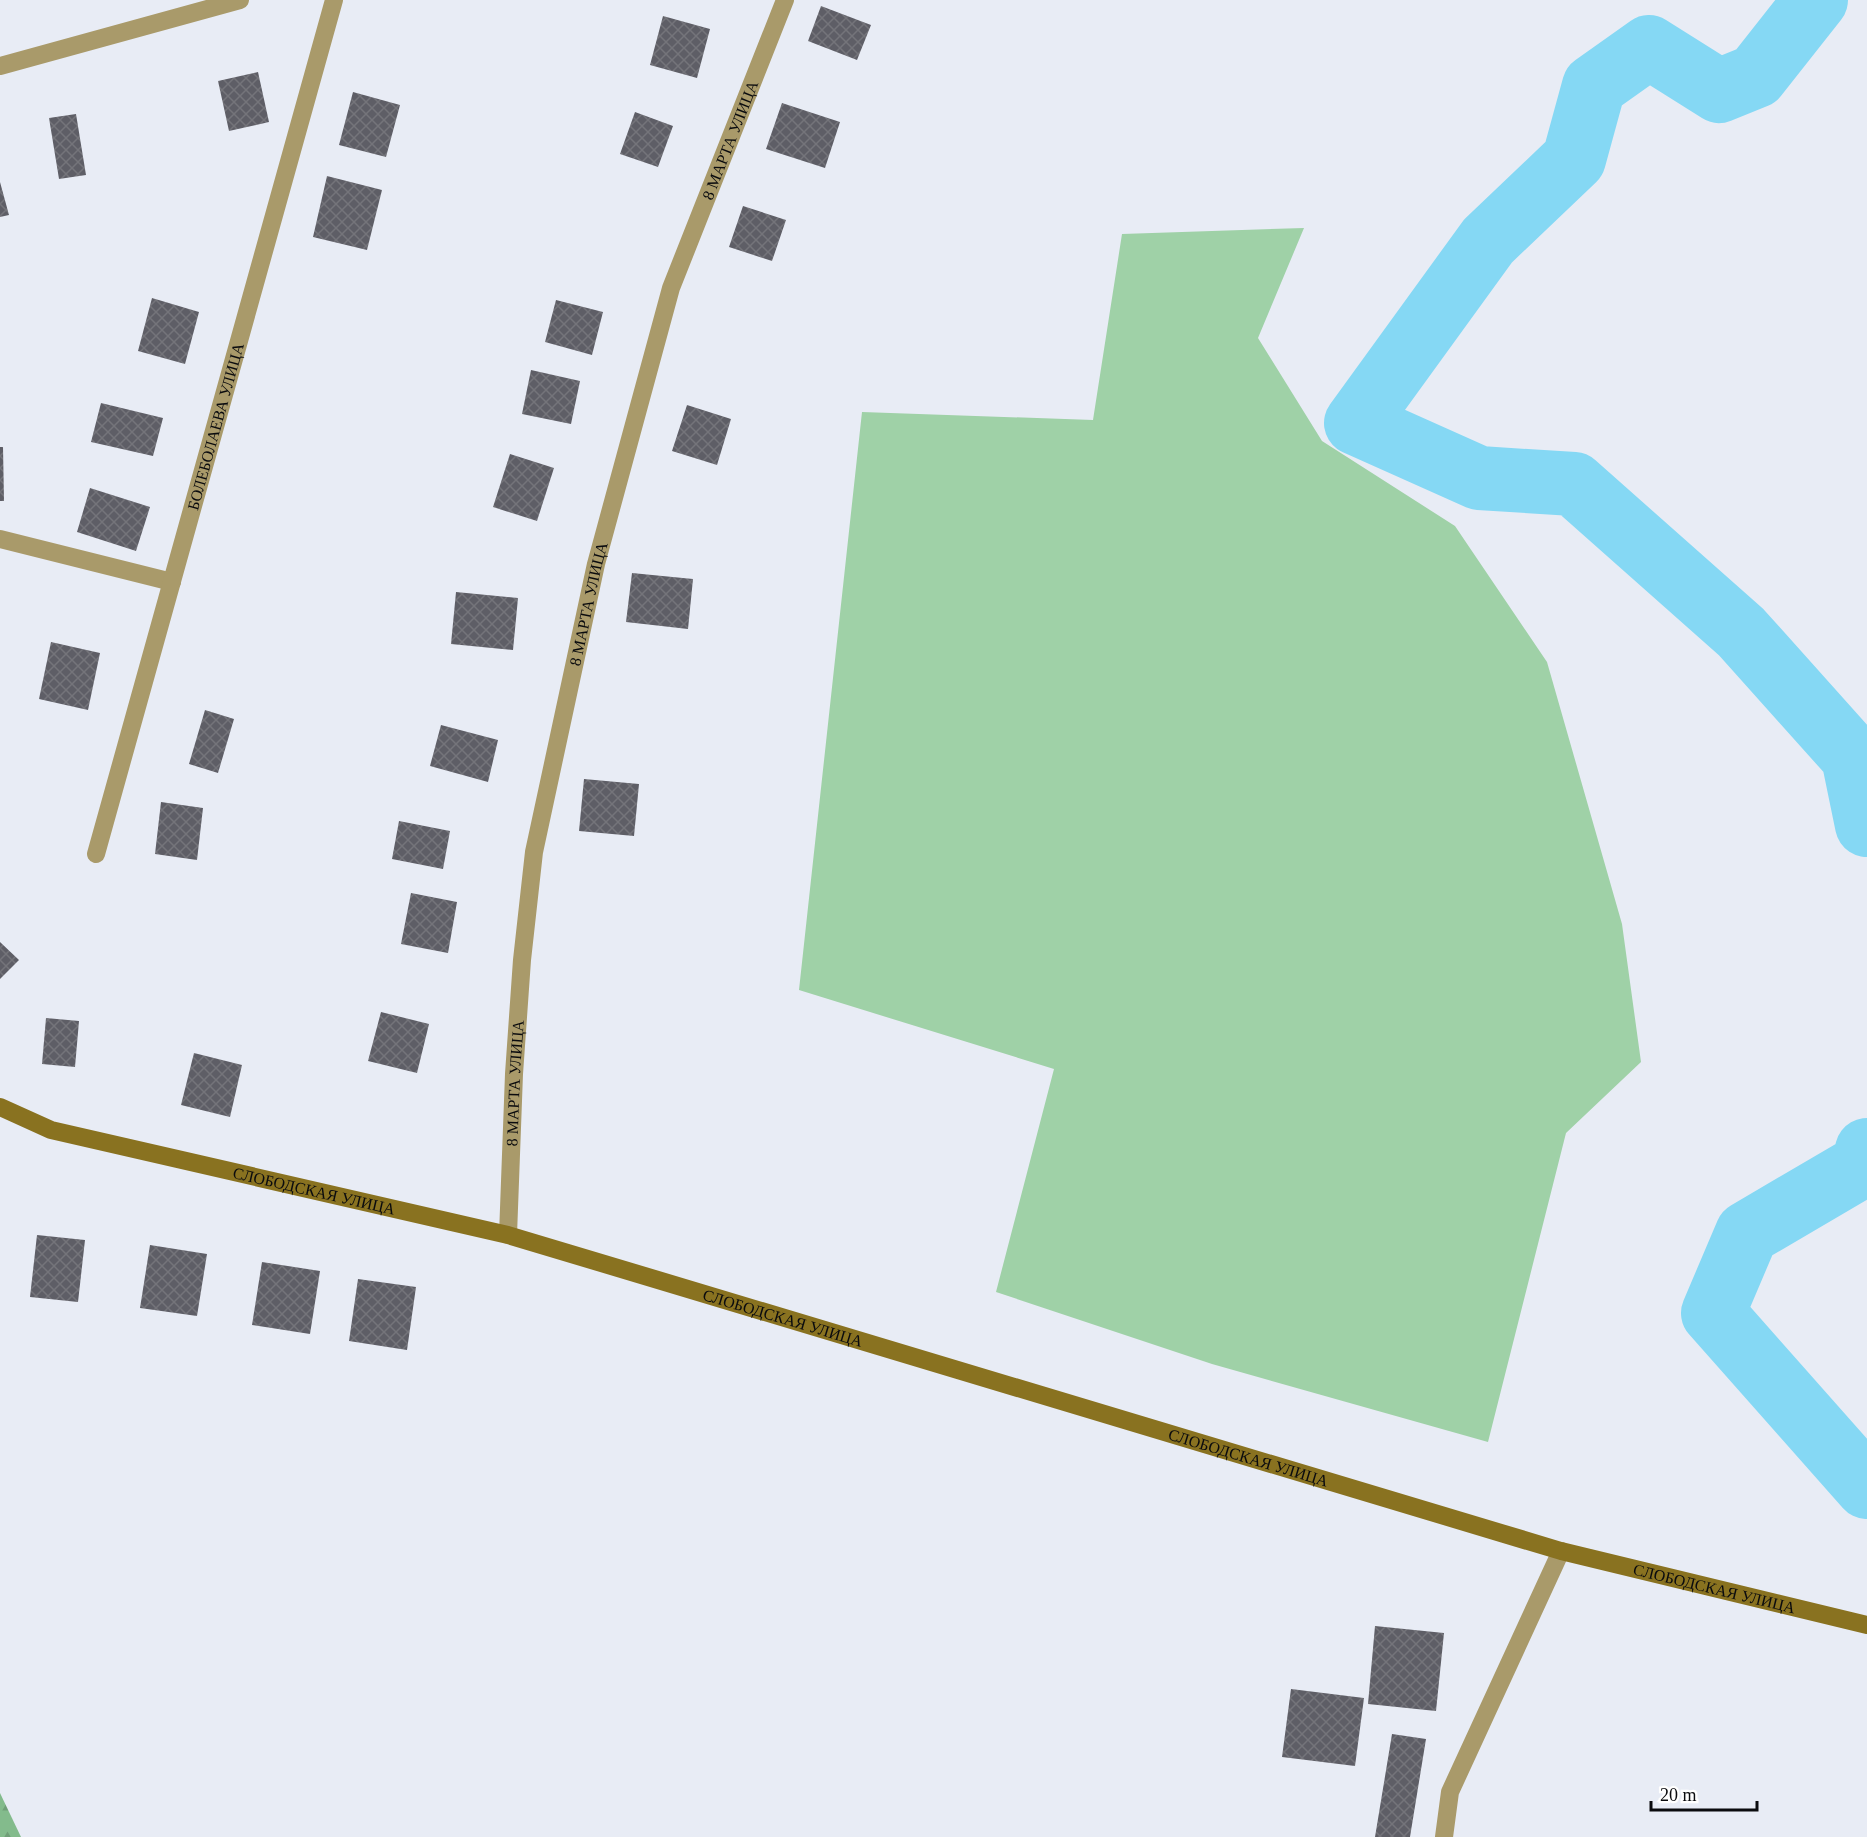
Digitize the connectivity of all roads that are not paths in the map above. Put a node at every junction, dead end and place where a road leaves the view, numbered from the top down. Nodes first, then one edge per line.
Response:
1 (240, 0) edge
2 (334, 0) edge
3 (785, 0) edge
4 (0, 66) edge
5 (0, 539) edge
6 (172, 582) junction
7 (96, 854) dead end
8 (0, 1107) edge
9 (508, 1235) junction
10 (1561, 1551) junction
11 (1867, 1625) edge
12 (1443, 1837) edge

1 - 4 street
2 - 6 street, БОЛЕБОЛАЕВА УЛИЦА
3 - 9 street, 8 МАРТА УЛИЦА
5 - 6 street
6 - 7 street, БОЛЕБОЛАЕВА УЛИЦА
8 - 9 street, СЛОБОДСКАЯ УЛИЦА
9 - 10 street, СЛОБОДСКАЯ УЛИЦА
10 - 11 street, СЛОБОДСКАЯ УЛИЦА
10 - 12 street

